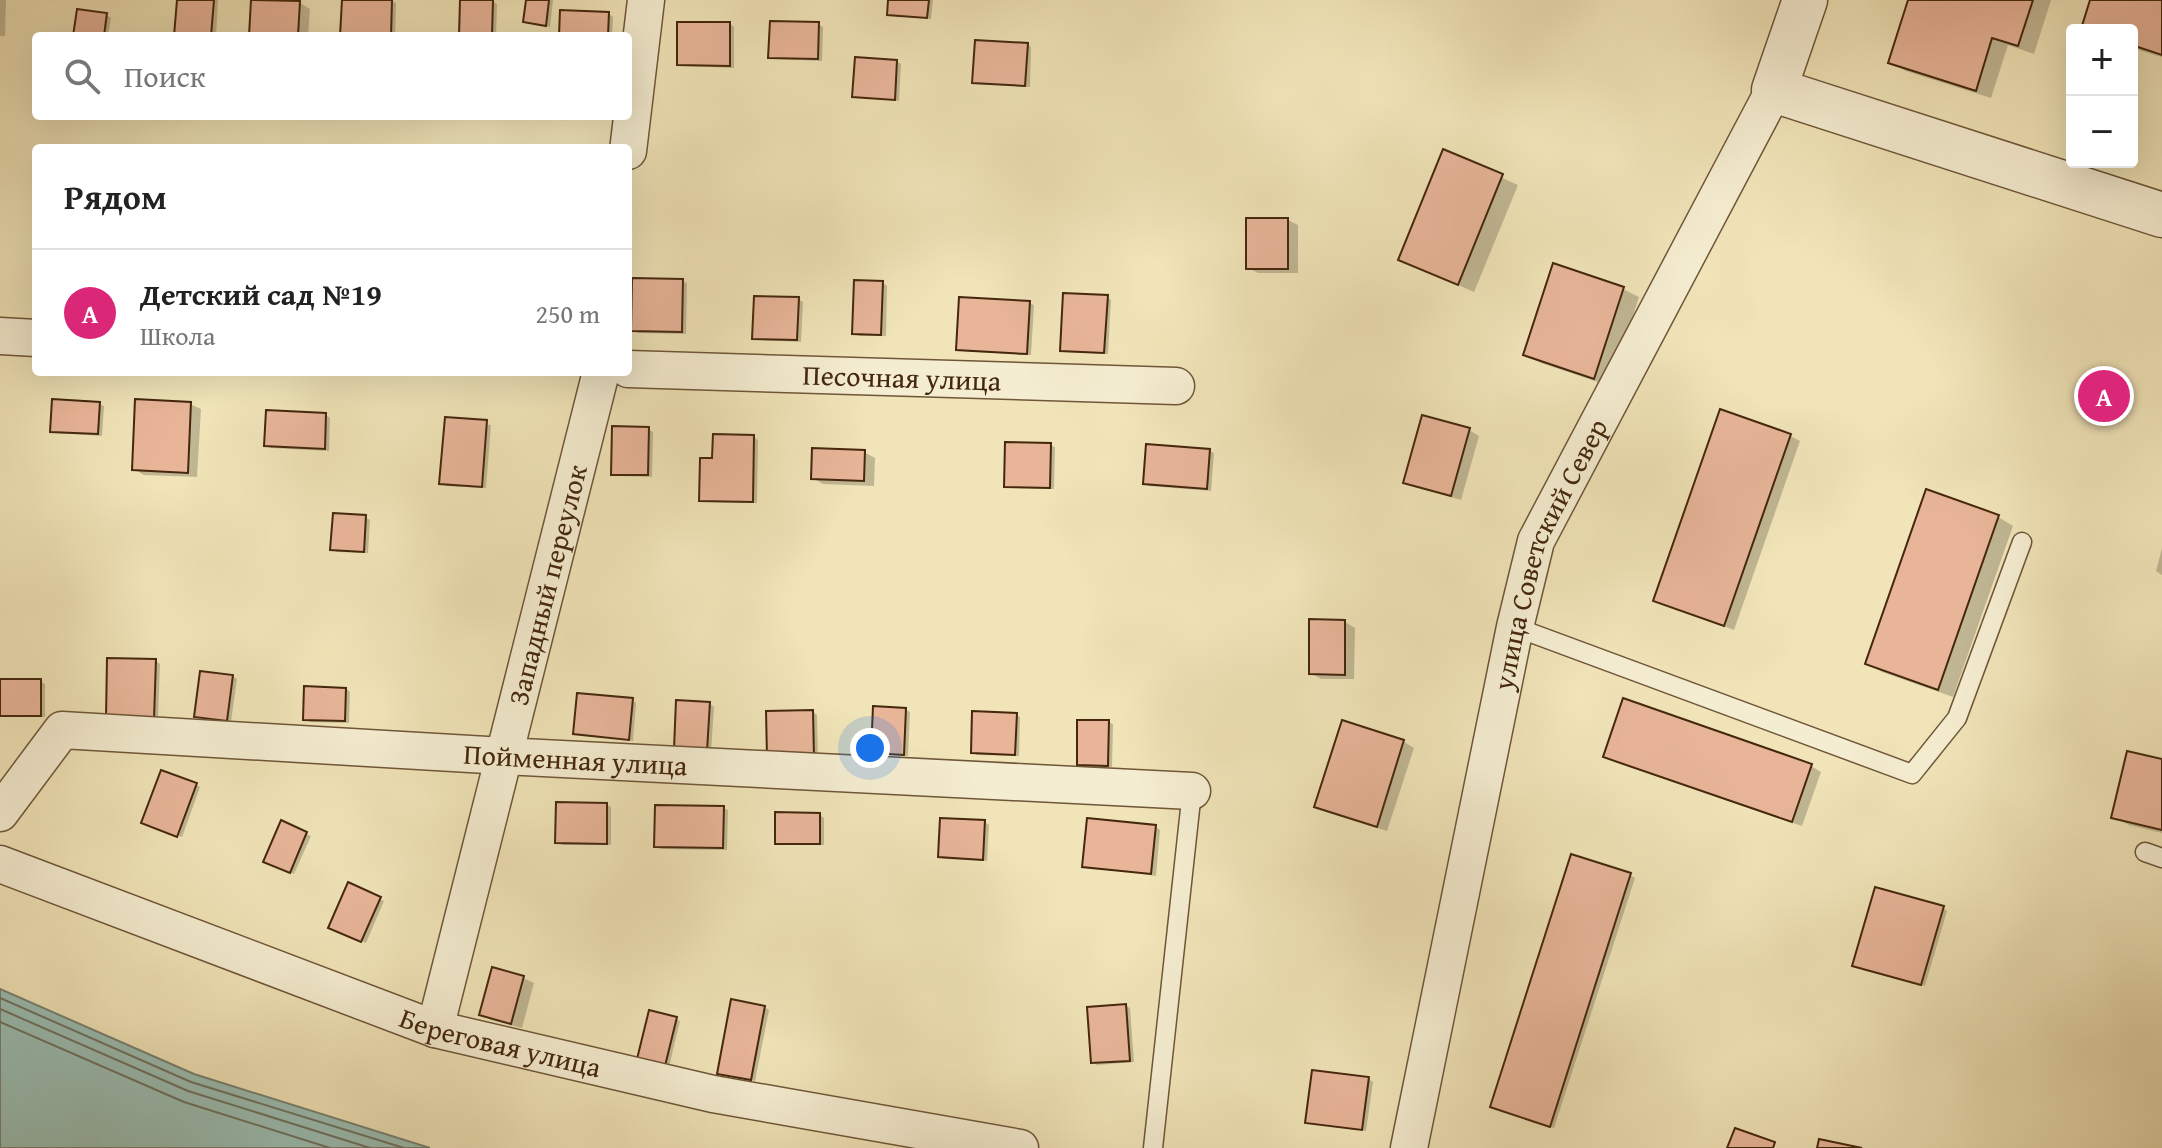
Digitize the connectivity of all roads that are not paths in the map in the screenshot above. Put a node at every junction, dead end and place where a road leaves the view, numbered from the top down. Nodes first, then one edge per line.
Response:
1 (646, 0) edge
2 (1805, 0) edge
3 (1774, 90) junction
4 (632, 117) edge
5 (632, 120) edge
6 (629, 144) edge
7 (2162, 215) edge
8 (0, 336) edge
9 (32, 338) edge
10 (632, 369) edge
11 (600, 376) edge
12 (1176, 386) dead end
13 (2022, 542) dead end
14 (1515, 627) junction
15 (504, 756) junction
16 (1192, 791) joint
17 (0, 813) edge
18 (0, 864) edge
19 (435, 1029) junction
20 (912, 1140) edge
21 (1020, 1148) edge
22 (1153, 1148) edge
23 (1409, 1148) edge

1 - 4 street
2 - 3 street, улица Советский Север
3 - 7 street
3 - 14 street, улица Советский Север
5 - 6 street
8 - 9 street
10 - 12 street, Песочная улица
11 - 15 street, Западный переулок
13 - 14 lane
14 - 23 street, улица Советский Север
15 - 16 street, Пойменная улица
15 - 17 street, Пойменная улица
15 - 19 street, Западный переулок
16 - 22 lane
18 - 19 street, Береговая улица
19 - 20 street, Береговая улица
20 - 21 street, Береговая улица

